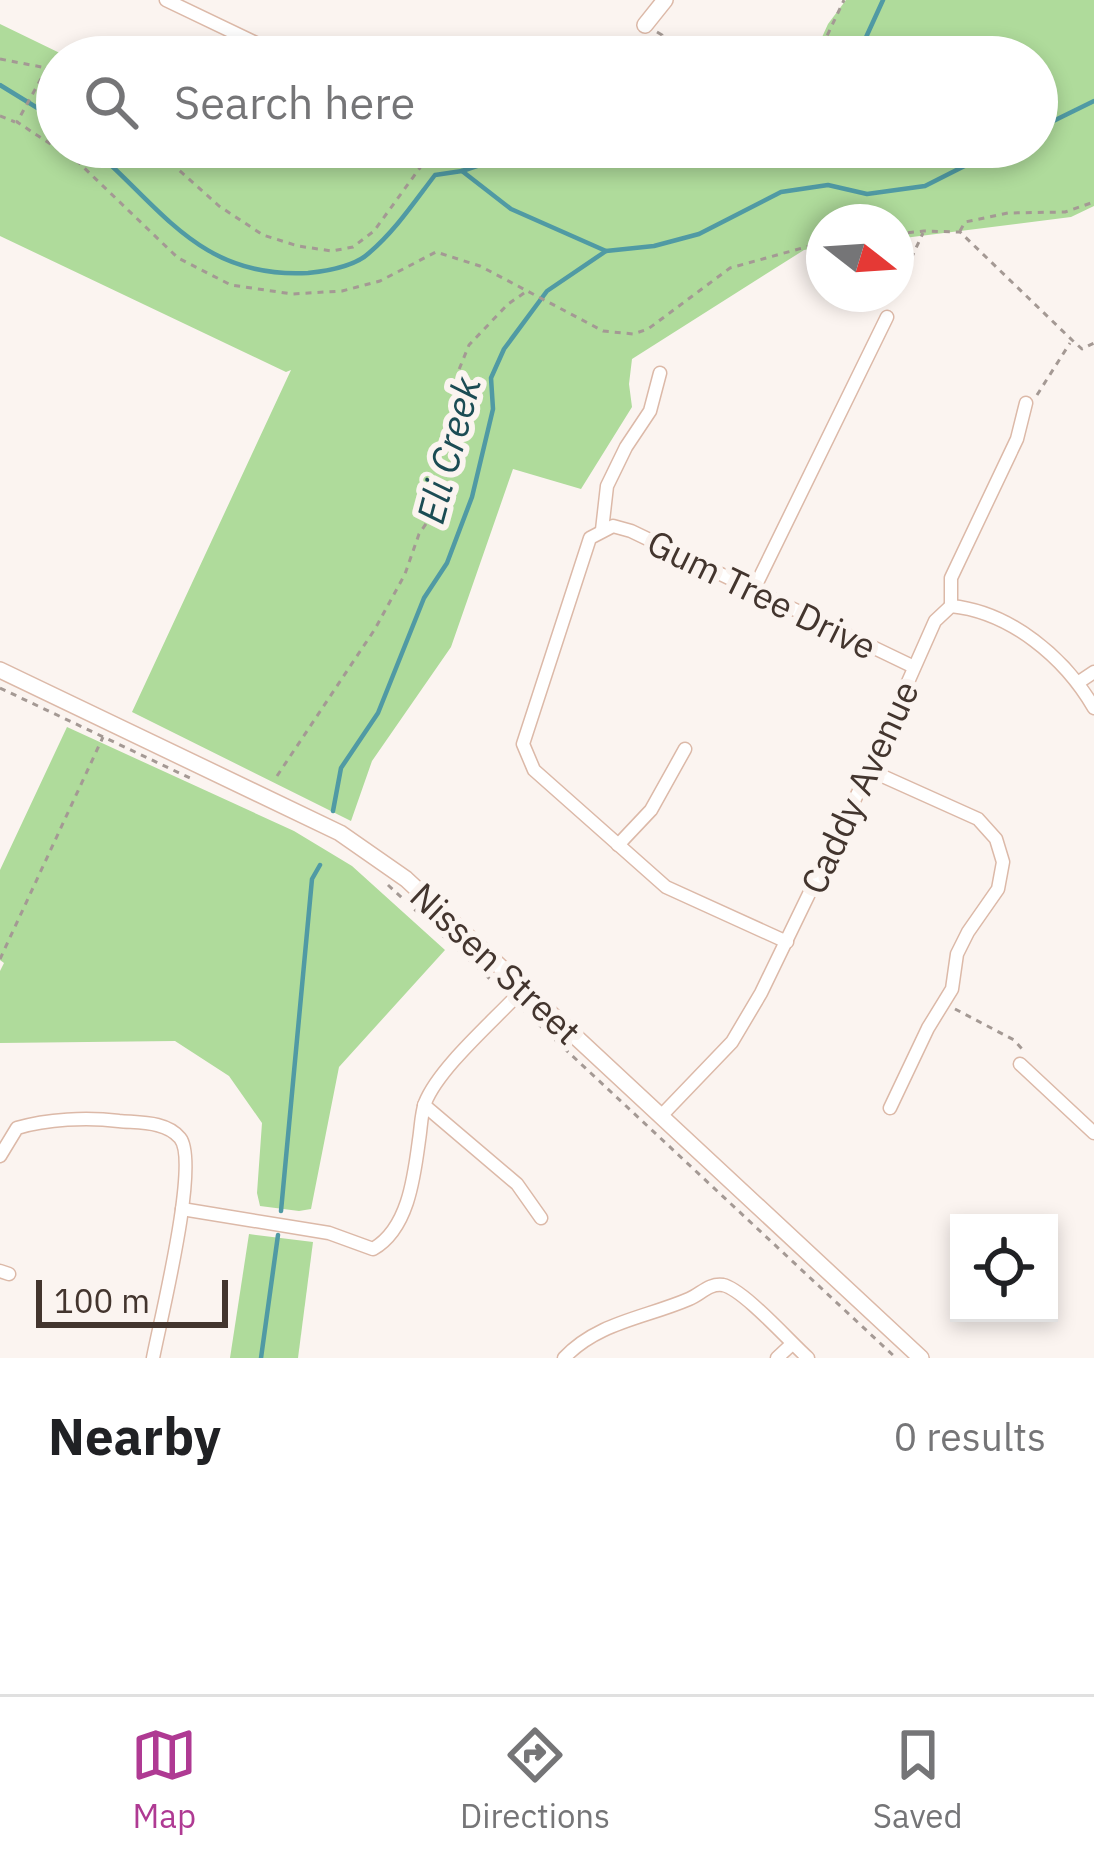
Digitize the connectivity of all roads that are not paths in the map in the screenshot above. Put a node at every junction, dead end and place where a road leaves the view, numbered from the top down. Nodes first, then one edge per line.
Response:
1 (166, 0) edge
2 (665, 0) edge
3 (645, 25) road end
4 (241, 36) edge
5 (887, 317) road end
6 (660, 374) dead end
7 (1026, 403) road end
8 (602, 530) junction
9 (754, 589) junction
10 (951, 606) junction
11 (914, 667) junction
12 (0, 670) edge
13 (1094, 672) edge
14 (1079, 682) junction
15 (1094, 708) edge
16 (685, 749) dead end
17 (869, 770) junction
18 (618, 845) junction
19 (787, 942) junction
20 (518, 994) junction
21 (1020, 1064) road end
22 (424, 1105) junction
23 (890, 1108) dead end
24 (661, 1116) junction
25 (1094, 1133) edge
26 (0, 1156) edge
27 (182, 1209) junction
28 (541, 1218) dead end
29 (792, 1344) junction
30 (153, 1358) edge
31 (564, 1358) edge
32 (777, 1358) edge
33 (808, 1358) edge
34 (921, 1358) edge

1 - 4 street
2 - 3 street
5 - 9 street
6 - 8 street
7 - 10 street, Caddy Avenue
8 - 9 street, Gum Tree Drive
8 - 18 street, Gum Tree Drive
9 - 11 street, Gum Tree Drive
10 - 11 street, Caddy Avenue
10 - 14 street
11 - 17 street, Caddy Avenue
12 - 20 street, Nissen Street
13 - 14 street
14 - 15 street
16 - 18 street
17 - 19 street, Caddy Avenue
17 - 23 street
18 - 19 street, Gum Tree Drive
19 - 24 street, Caddy Avenue
20 - 22 street
20 - 24 street, Nissen Street
21 - 25 street
22 - 27 street
22 - 28 street
24 - 34 street, Nissen Street
26 - 27 street
27 - 30 street
29 - 31 street
29 - 32 street
29 - 33 street

